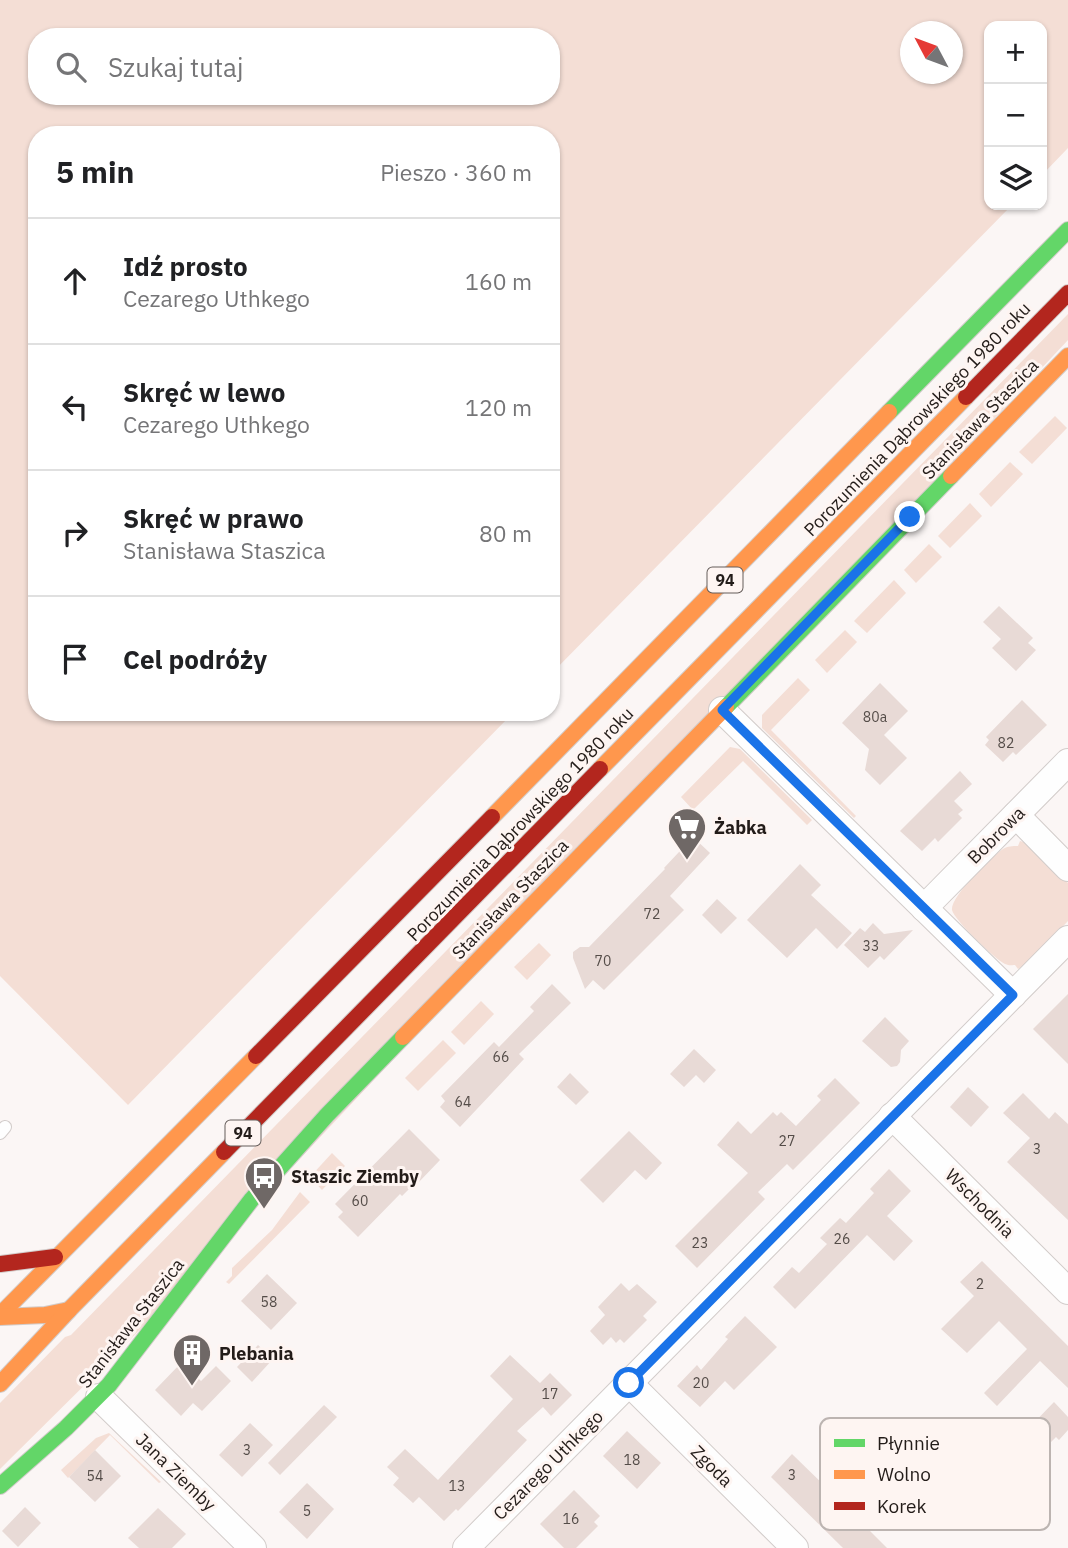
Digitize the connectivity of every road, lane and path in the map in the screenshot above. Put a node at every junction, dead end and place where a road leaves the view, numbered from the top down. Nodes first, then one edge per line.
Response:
1 (1068, 230) edge
2 (1068, 293) edge
3 (1068, 356) edge
4 (722, 710) junction
5 (1068, 762) edge
6 (1016, 815) junction
7 (1068, 868) edge
8 (924, 908) junction
9 (1068, 939) edge
10 (1013, 995) junction
11 (892, 1116) junction
12 (55, 1257) junction
13 (0, 1264) edge
14 (1068, 1291) edge
15 (69, 1310) junction
16 (0, 1316) edge
17 (629, 1383) junction
18 (0, 1384) edge
19 (99, 1397) junction
20 (0, 1486) edge
21 (253, 1548) edge
22 (466, 1548) edge
23 (795, 1548) edge

1 - 12 main road, Porozumienia Dąbrowskiego 1980 roku / 94
2 - 15 main road, Porozumienia Dąbrowskiego 1980 roku / 94
3 - 4 main road, Stanisława Staszica
4 - 8 street
4 - 19 main road, Stanisława Staszica
5 - 6 street, Bobrowa
6 - 7 street
6 - 8 street, Bobrowa
8 - 10 street
9 - 10 street, Cezarego Uthkego
10 - 11 street, Cezarego Uthkego
11 - 14 street, Wschodnia
11 - 17 street, Cezarego Uthkego
12 - 13 main road
12 - 16 main road, Porozumienia Dąbrowskiego 1980 roku / 94
15 - 16 main road
15 - 18 main road, Porozumienia Dąbrowskiego 1980 roku / 94
17 - 22 street, Cezarego Uthkego
17 - 23 street, Zgoda
19 - 20 main road, Stanisława Staszica
19 - 21 street, Jana Ziemby

